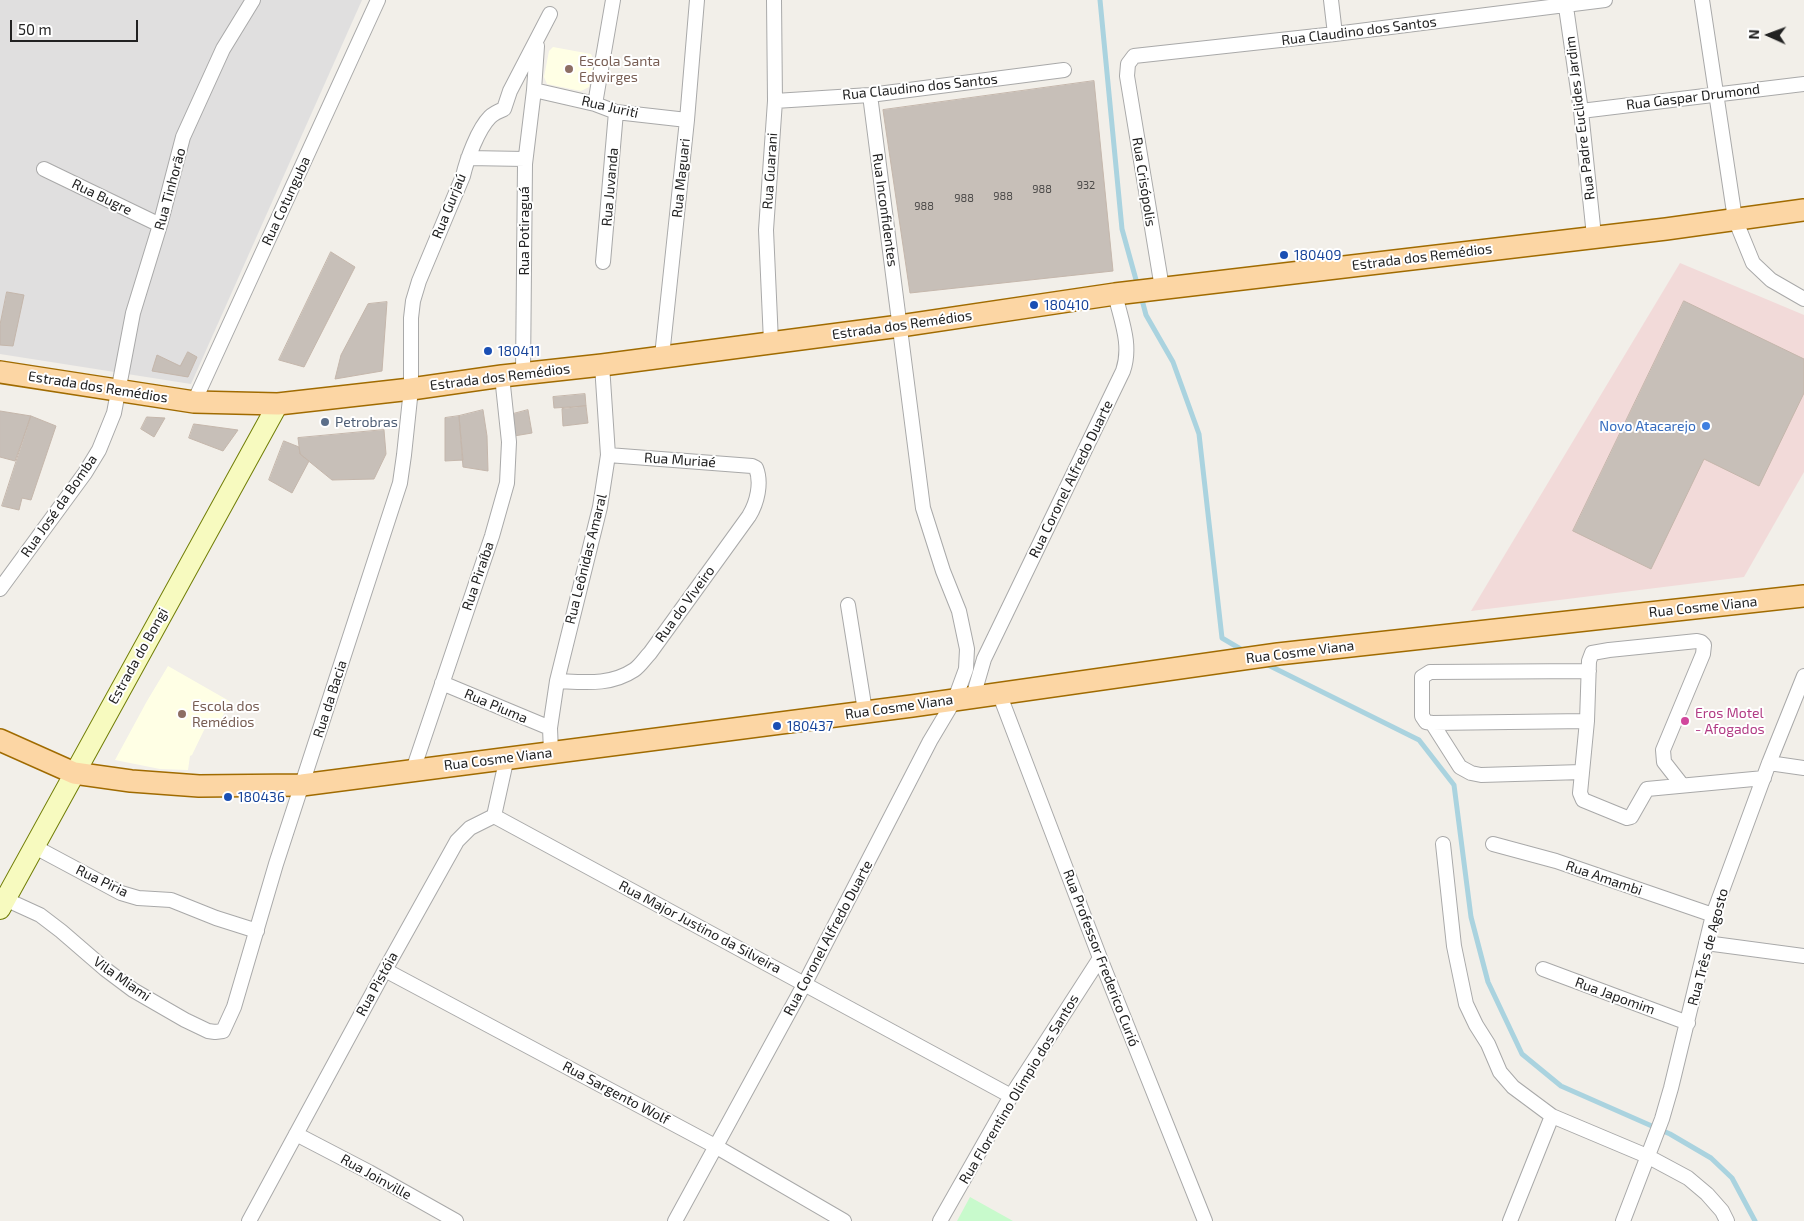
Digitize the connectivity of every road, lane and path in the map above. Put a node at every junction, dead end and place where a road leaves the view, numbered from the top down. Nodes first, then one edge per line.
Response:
1 (253, 0) edge
2 (378, 0) edge
3 (613, 0) edge
4 (697, 0) edge
5 (774, 0) edge
6 (1331, 0) edge
7 (1605, 0) edge
8 (1702, 0) edge
9 (1566, 2) edge
10 (550, 14) dead end
11 (1335, 34) junction
12 (537, 41) junction
13 (1064, 70) dead end
14 (1127, 76) joint
15 (1804, 84) edge
16 (534, 90) junction
17 (1716, 94) junction
18 (870, 95) junction
19 (775, 101) junction
20 (595, 104) junction
21 (1581, 110) junction
22 (616, 112) junction
23 (687, 120) junction
24 (468, 158) junction
25 (525, 159) junction
26 (44, 170) dead end
27 (1804, 210) edge
28 (1735, 219) junction
29 (160, 225) junction
30 (1594, 236) junction
31 (603, 262) dead end
32 (1160, 288) junction
33 (1121, 293) junction
34 (1804, 298) edge
35 (900, 326) junction
36 (771, 342) junction
37 (662, 356) junction
38 (602, 365) junction
39 (0, 372) edge
40 (523, 373) junction
41 (502, 376) junction
42 (411, 389) junction
43 (120, 390) junction
44 (194, 402) junction
45 (278, 404) junction
46 (608, 455) junction
47 (752, 466) joint
48 (0, 589) edge
49 (1804, 596) edge
50 (848, 605) dead end
51 (1589, 671) junction
52 (1804, 676) edge
53 (557, 681) junction
54 (442, 683) junction
55 (999, 693) junction
56 (964, 698) junction
57 (865, 711) junction
58 (1587, 721) junction
59 (1432, 723) junction
60 (550, 728) junction
61 (0, 740) edge
62 (551, 752) junction
63 (507, 757) junction
64 (1769, 763) junction
65 (1804, 768) edge
66 (413, 770) junction
67 (1582, 772) junction
68 (74, 773) junction
69 (1764, 778) junction
70 (1682, 784) junction
71 (302, 785) junction
72 (494, 816) junction
73 (1443, 844) dead end
74 (1493, 844) dead end
75 (35, 847) junction
76 (3, 904) edge
77 (1713, 915) junction
78 (257, 931) junction
79 (1706, 943) junction
80 (1804, 956) edge
81 (1100, 958) junction
82 (1543, 969) dead end
83 (385, 970) junction
84 (805, 983) junction
85 (234, 1007) joint
86 (1688, 1023) junction
87 (1011, 1096) junction
88 (1552, 1116) junction
89 (296, 1134) junction
90 (715, 1146) junction
91 (1648, 1151) junction
92 (249, 1221) edge
93 (456, 1221) edge
94 (675, 1221) edge
95 (844, 1221) edge
96 (940, 1221) edge
97 (1205, 1221) edge
98 (1510, 1221) edge
99 (1623, 1221) edge
100 (1727, 1221) edge

1 - 29 street, Rua Tinhorão
2 - 44 street, Rua Cotunguba
3 - 20 street
4 - 23 street, Rua Maguari
5 - 19 street, Rua Guarani
6 - 11 street
7 - 9 street, Rua Claudino dos Santos
8 - 17 street
9 - 11 street, Rua Claudino dos Santos
9 - 21 street, Rua Padre Euclides Jardim
10 - 12 street, Rua Gurjaú
11 - 14 street, Rua Claudino dos Santos
12 - 16 street, Rua Gurjaú
12 - 24 street, Rua Gurjaú
13 - 18 street, Rua Claudino dos Santos
14 - 32 street, Rua Crisópolis
15 - 17 street, Rua Gaspar Drumond
16 - 20 street, Rua Juriti
16 - 25 street, Rua Potiraguá
17 - 21 street, Rua Gaspar Drumond
17 - 28 street
18 - 19 street, Rua Claudino dos Santos
18 - 35 street, Rua Inconfidentes
19 - 36 street, Rua Guarani
20 - 22 street, Rua Juriti
21 - 30 street, Rua Padre Euclides Jardim
22 - 23 street, Rua Juriti
22 - 31 street, Rua Juvanda
23 - 37 street, Rua Maguari
24 - 25 street
24 - 42 street, Rua Gurjaú
25 - 40 street, Rua Potiraguá
26 - 29 street, Rua Bugre
27 - 28 main road, Estrada dos Remédios
28 - 30 main road, Estrada dos Remédios
28 - 34 street
29 - 43 street, Rua Tinhorão
30 - 32 main road, Estrada dos Remédios
32 - 33 main road, Estrada dos Remédios
33 - 35 main road, Estrada dos Remédios
33 - 56 street, Rua Coronel Alfredo Duarte
35 - 36 main road, Estrada dos Remédios
35 - 56 street, Rua Coronel Alfredo Duarte
36 - 37 main road, Estrada dos Remédios
37 - 38 main road, Estrada dos Remédios
38 - 40 main road, Estrada dos Remédios
38 - 46 street, Rua Leônidas Amaral
39 - 43 main road, Estrada dos Remédios
40 - 41 main road, Estrada dos Remédios
41 - 42 main road, Estrada dos Remédios
41 - 54 street, Rua Piraíba
42 - 45 main road, Estrada dos Remédios
42 - 71 street, Rua da Bacia
43 - 44 main road, Estrada dos Remédios
43 - 48 street, Rua José da Bomba
44 - 45 main road, Estrada dos Remédios
45 - 68 main road, Estrada do Bongi
46 - 47 street, Rua Muriaé
46 - 53 street, Rua Leônidas Amaral
47 - 53 street, Rua do Viveiro
49 - 55 main road, Rua Cosme Viana
50 - 57 street
51 - 58 street
51 - 59 street
51 - 70 street
52 - 64 street, Rua Três de Agosto
53 - 60 street, Rua Leônidas Amaral
54 - 60 street, Rua Piuma
54 - 66 street, Rua Piraíba
55 - 56 main road, Rua Cosme Viana
55 - 81 street, Rua Professor Frederico Curió
56 - 57 main road, Rua Cosme Viana
56 - 84 street, Rua Coronel Alfredo Duarte
57 - 62 main road, Rua Cosme Viana
58 - 59 street
58 - 67 street
59 - 67 street
60 - 62 street, Rua Leônidas Amaral
61 - 68 main road, Rua Cosme Viana
62 - 63 main road, Rua Cosme Viana
63 - 66 main road, Rua Cosme Viana
63 - 72 street
64 - 65 street
64 - 69 street, Rua Três de Agosto
66 - 71 main road, Rua Cosme Viana
67 - 70 street
68 - 71 main road, Rua Cosme Viana
68 - 75 main road, Estrada do Bongi
69 - 70 street
69 - 77 street, Rua Três de Agosto
71 - 78 street, Rua da Bacia
72 - 83 street, Rua Pistóia
72 - 84 street, Rua Major Justino da Silveira
73 - 88 street
74 - 77 street, Rua Amambi
75 - 76 main road, Estrada do Bongi
75 - 78 street, Rua Piria
76 - 85 street, Vila Miami
77 - 79 street, Rua Três de Agosto
78 - 85 street, Rua da Bacia
79 - 80 street
79 - 86 street, Rua Três de Agosto
81 - 87 street, Rua Florentino Olímpio dos Santos
81 - 97 street, Rua Professor Frederico Curió
82 - 86 street, Rua Japomim
83 - 89 street, Rua Pistóia
83 - 90 street, Rua Sargento Wolf
84 - 87 street, Rua Major Justino da Silveira
84 - 90 street, Rua Coronel Alfredo Duarte
86 - 91 street, Rua Três de Agosto
87 - 96 street, Rua Florentino Olímpio dos Santos
88 - 91 street
88 - 98 street
89 - 92 street, Rua Pistóia
89 - 93 street, Rua Joinville
90 - 94 street, Rua Coronel Alfredo Duarte
90 - 95 street, Rua Sargento Wolf
91 - 99 street, Rua Três de Agosto
91 - 100 street

